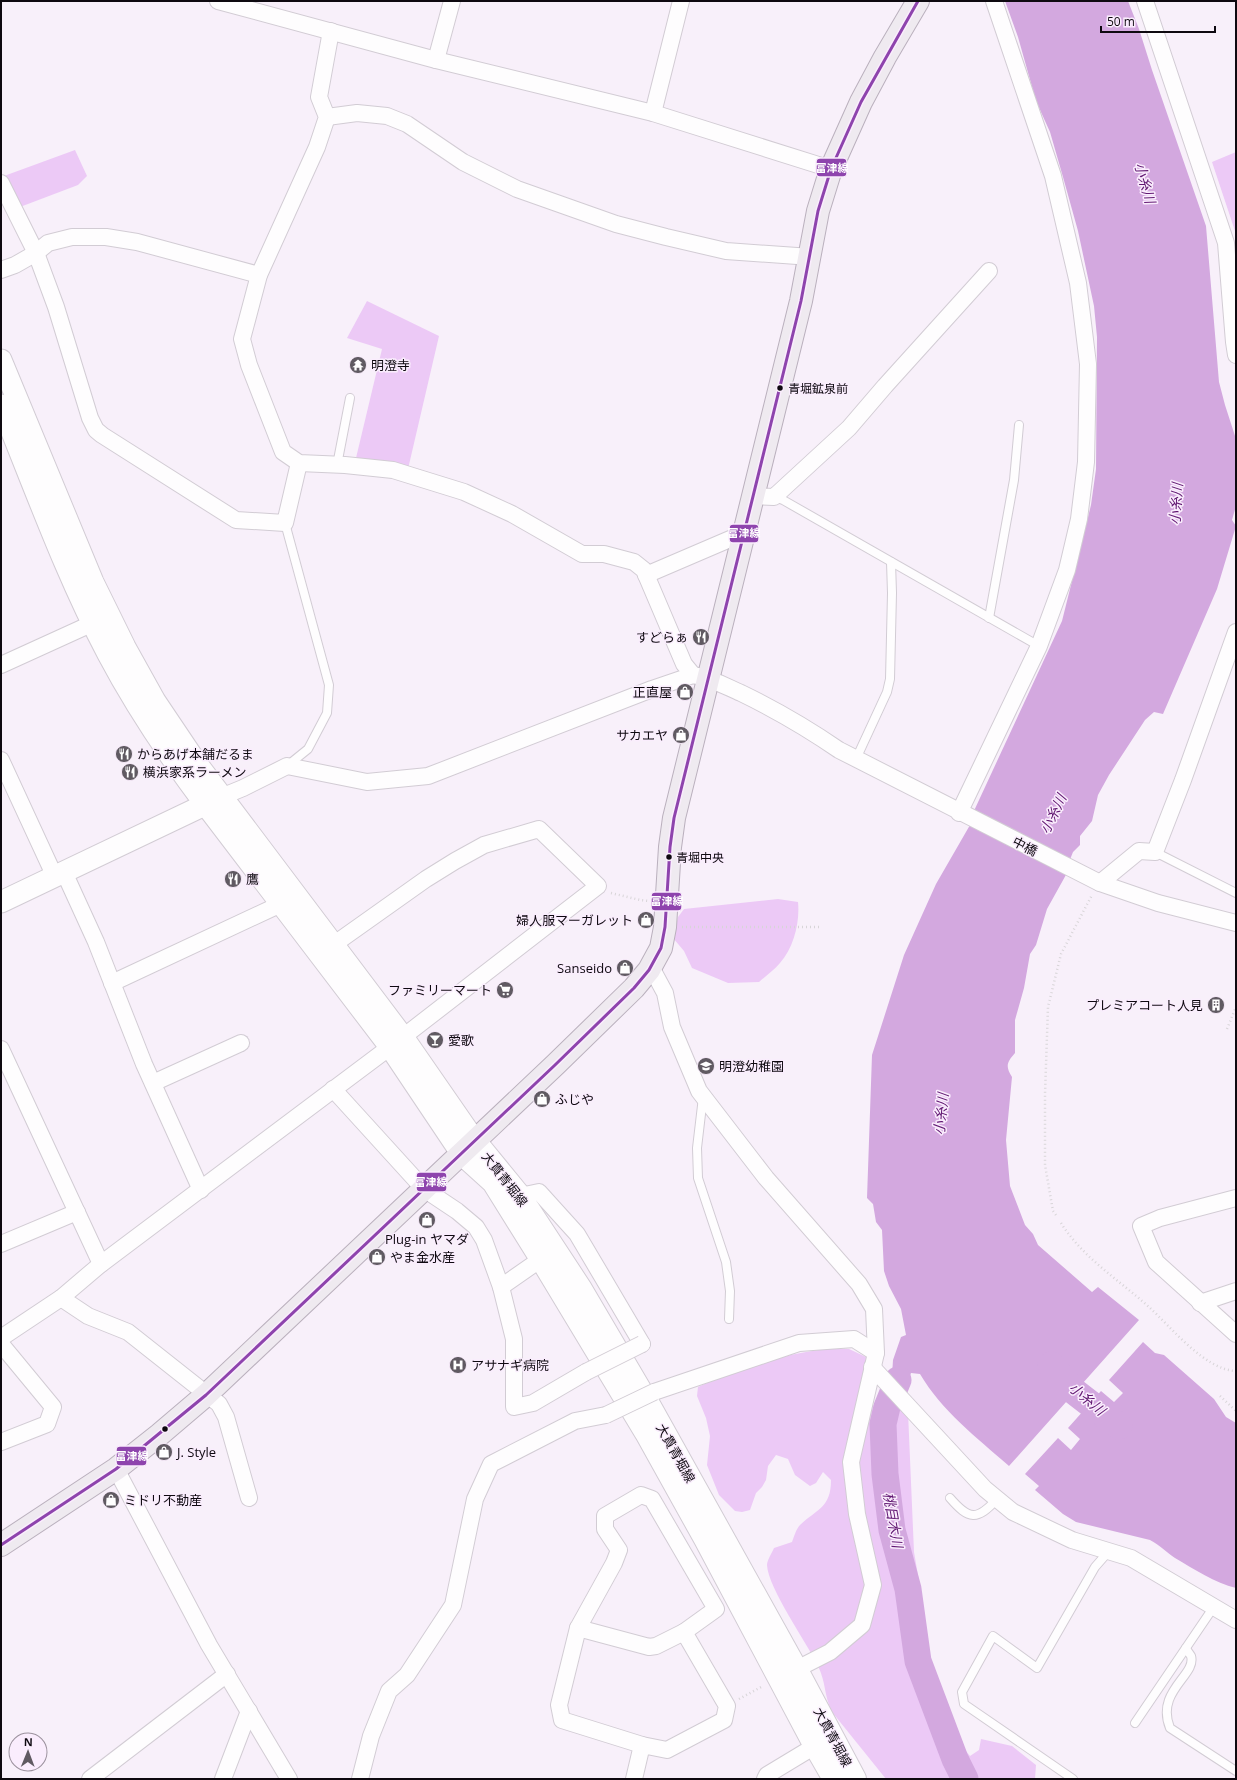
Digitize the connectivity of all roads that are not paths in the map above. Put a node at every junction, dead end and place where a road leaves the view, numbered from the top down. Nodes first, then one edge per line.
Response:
1 (218, 1) edge
2 (452, 1) edge
3 (681, 1) edge
4 (918, 1) edge
5 (994, 1) edge
6 (1145, 1) edge
7 (267, 8) edge
8 (331, 31) junction
9 (436, 60) junction
10 (653, 113) junction
11 (327, 117) junction
12 (831, 169) junction
13 (1, 183) edge
14 (36, 253) junction
15 (811, 257) junction
16 (1, 270) edge
17 (989, 271) dead end
18 (259, 276) junction
19 (1236, 355) edge
20 (1, 360) edge
21 (350, 398) dead end
22 (1, 405) edge
23 (1018, 425) dead end
24 (299, 463) junction
25 (337, 465) junction
26 (764, 496) junction
27 (286, 523) junction
28 (744, 533) junction
29 (891, 562) junction
30 (646, 575) junction
31 (988, 618) junction
32 (101, 619) junction
33 (1236, 632) edge
34 (1039, 646) junction
35 (1, 665) edge
36 (700, 676) junction
37 (856, 759) junction
38 (287, 766) junction
39 (3, 769) edge
40 (213, 801) junction
41 (961, 814) junction
42 (1154, 852) junction
43 (59, 874) junction
44 (1093, 880) junction
45 (1236, 893) edge
46 (1, 902) edge
47 (281, 904) junction
48 (1236, 923) edge
49 (333, 945) junction
50 (651, 967) junction
51 (112, 984) junction
52 (396, 1042) junction
53 (241, 1043) dead end
54 (1, 1049) edge
55 (153, 1083) junction
56 (334, 1089) junction
57 (703, 1096) junction
58 (468, 1147) junction
59 (424, 1189) junction
60 (201, 1190) junction
61 (520, 1196) junction
62 (1236, 1198) edge
63 (77, 1212) junction
64 (1, 1244) edge
65 (541, 1259) junction
66 (101, 1264) junction
67 (501, 1287) junction
68 (1236, 1291) edge
69 (61, 1298) junction
70 (1200, 1302) junction
71 (729, 1319) dead end
72 (1236, 1334) edge
73 (1, 1338) edge
74 (1, 1344) edge
75 (874, 1360) junction
76 (206, 1395) junction
77 (1, 1442) edge
78 (116, 1469) junction
79 (249, 1498) dead end
80 (950, 1498) dead end
81 (997, 1499) junction
82 (1, 1545) edge
83 (1109, 1551) junction
84 (1213, 1608) junction
85 (1236, 1620) edge
86 (578, 1628) junction
87 (684, 1632) junction
88 (1186, 1648) junction
89 (227, 1674) junction
90 (781, 1677) junction
91 (248, 1711) junction
92 (1135, 1723) dead end
93 (642, 1745) junction
94 (815, 1746) junction
95 (1236, 1771) edge
96 (99, 1776) edge
97 (223, 1779) edge
98 (289, 1779) edge
99 (360, 1779) edge
100 (634, 1779) edge
101 (765, 1779) edge
102 (834, 1779) edge
103 (855, 1779) edge
104 (1073, 1779) edge

1 - 7 street
2 - 9 street
3 - 10 street
4 - 12 highway
5 - 34 street
6 - 19 street
7 - 8 street
8 - 9 street
8 - 11 street
9 - 10 street
10 - 12 street
11 - 15 street
11 - 18 street
12 - 15 highway
13 - 14 street
14 - 16 street
14 - 18 street
14 - 27 street
15 - 26 highway
17 - 26 street
18 - 24 street
20 - 32 street
21 - 25 lane
22 - 32 street
23 - 31 lane
24 - 25 street
24 - 27 street
25 - 30 street
26 - 28 highway
26 - 29 lane
27 - 38 lane
28 - 30 street
28 - 36 highway
29 - 31 lane
29 - 37 lane
30 - 36 street
31 - 34 lane
32 - 35 street
32 - 40 street
33 - 42 street
34 - 41 street
36 - 37 street, 中橋
36 - 38 street
36 - 50 highway
37 - 41 street, 中橋
38 - 40 street
39 - 43 street
40 - 43 street
40 - 47 street
40 - 49 street
41 - 44 street, 中橋
42 - 44 street
42 - 45 lane
43 - 46 street
43 - 51 street
44 - 48 street, 中橋
47 - 51 street
47 - 52 street
49 - 52 street
49 - 52 street
50 - 57 street
50 - 58 highway
51 - 55 street
52 - 56 street
52 - 58 street
53 - 55 street
54 - 63 street
55 - 60 street
56 - 59 street
56 - 60 street
57 - 71 lane
57 - 75 street
58 - 59 highway
58 - 61 main road, 大貫青堀線
58 - 65 main road, 大貫青堀線
59 - 67 street
59 - 76 highway
60 - 66 street
61 - 67 street, bridge
61 - 90 main road, 大貫青堀線
62 - 70 street
63 - 64 street
63 - 66 street
65 - 67 street
65 - 90 main road, 大貫青堀線
66 - 69 street
68 - 70 street
69 - 73 street
69 - 76 street
70 - 72 street
74 - 77 street
75 - 81 street
75 - 90 street
75 - 99 street, bridge
76 - 78 highway
76 - 79 street
78 - 82 highway
78 - 89 street
80 - 81 lane
81 - 83 street
83 - 84 street
83 - 104 lane
84 - 85 street
84 - 88 lane
86 - 87 street
86 - 87 street
86 - 93 street
87 - 93 street
88 - 92 lane
88 - 95 lane
89 - 91 street
89 - 96 street
90 - 94 main road, 大貫青堀線
90 - 103 main road, 大貫青堀線
91 - 97 street
91 - 98 street
93 - 100 street
94 - 101 street
94 - 102 main road, 大貫青堀線

